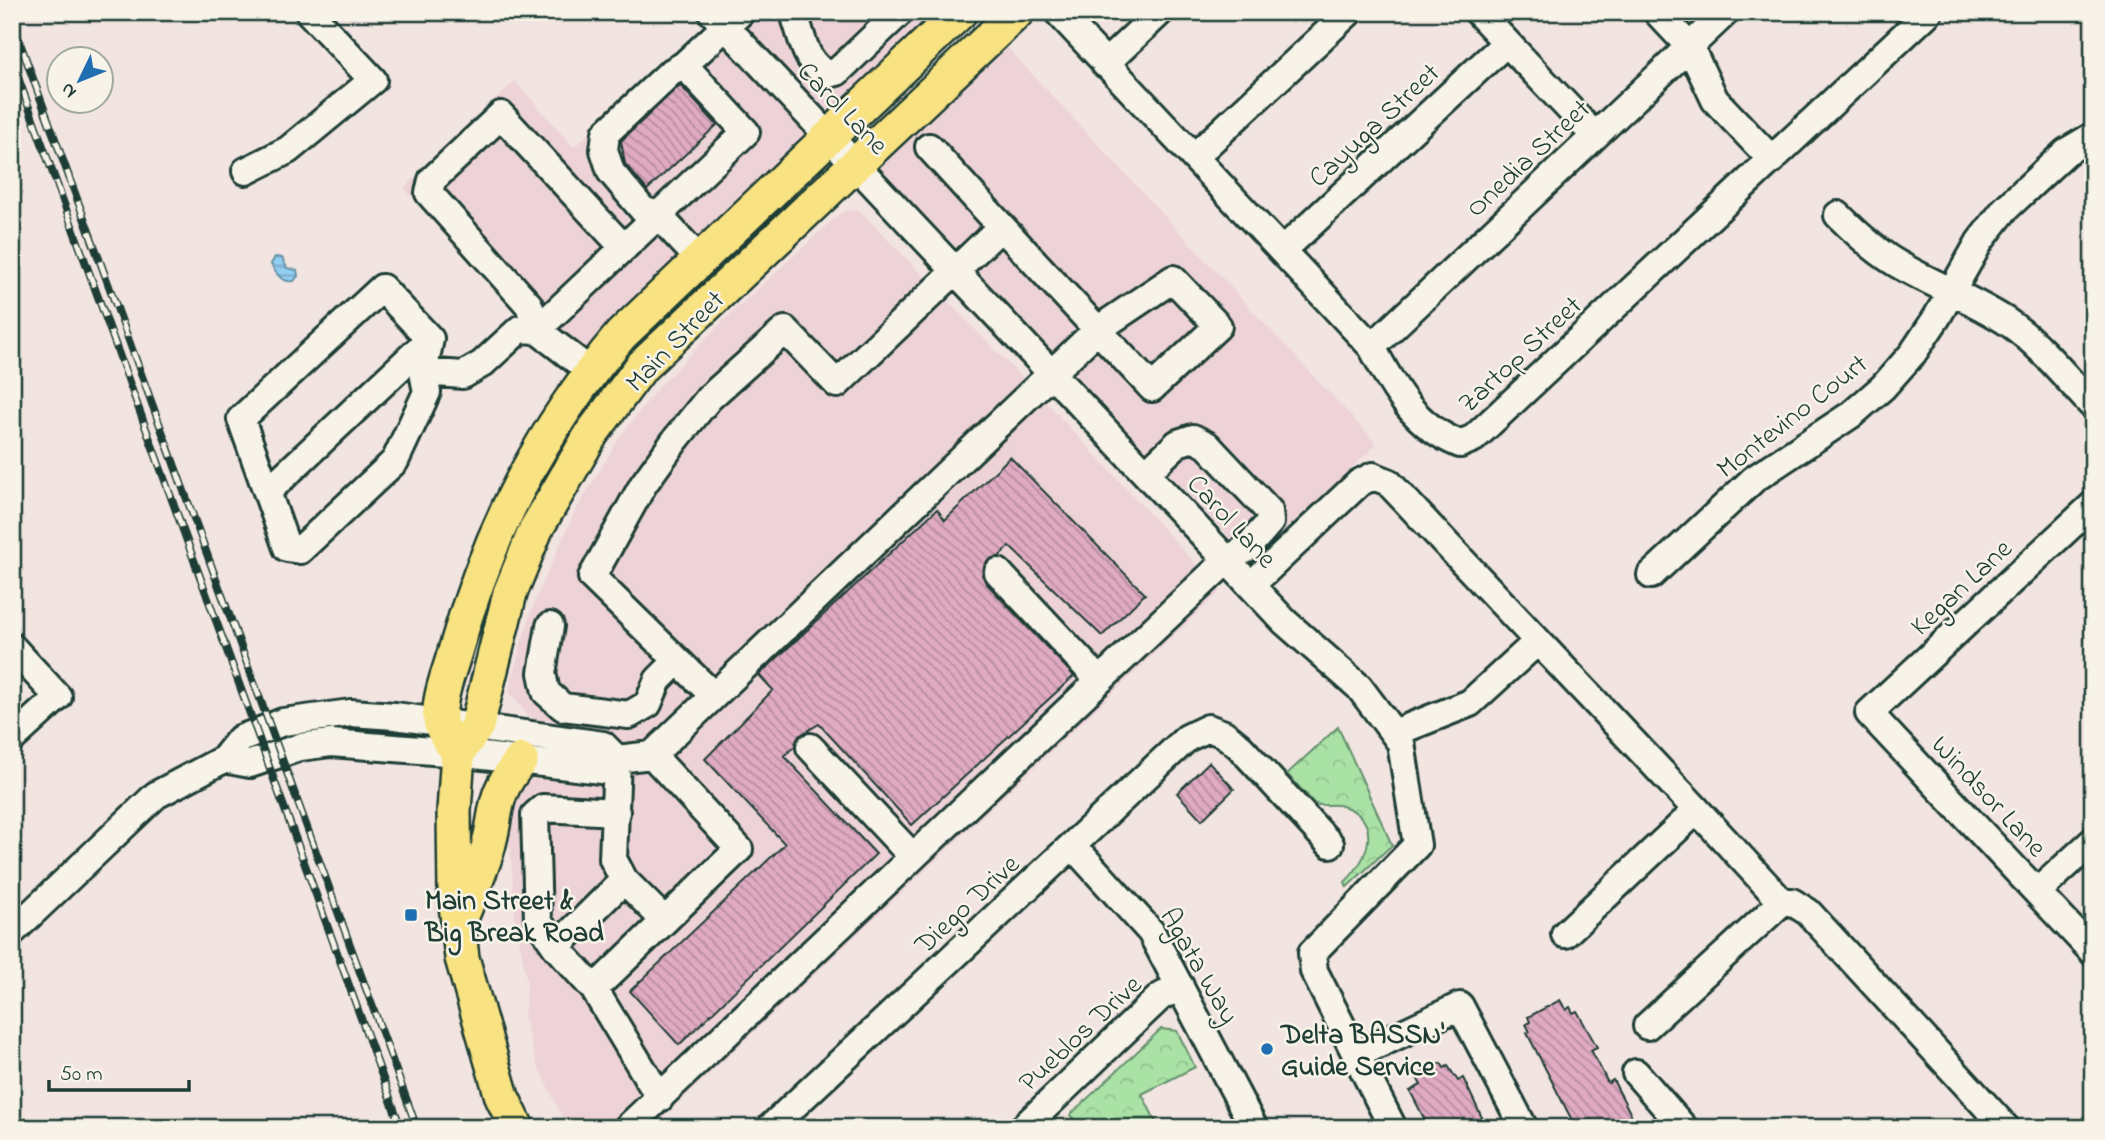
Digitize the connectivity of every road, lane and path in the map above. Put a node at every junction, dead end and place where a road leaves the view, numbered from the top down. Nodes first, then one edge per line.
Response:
1 (309, 12) edge
2 (900, 12) edge
3 (1017, 12) edge
4 (1058, 12) edge
5 (1160, 12) edge
6 (1349, 12) edge
7 (1478, 12) edge
8 (1657, 12) edge
9 (1726, 12) edge
10 (1929, 12) edge
11 (951, 15) edge
12 (726, 17) edge
13 (796, 20) dead end
14 (1506, 43) junction
15 (1690, 47) junction
16 (1105, 64) junction
17 (684, 65) junction
18 (827, 136) junction
19 (1595, 136) junction
20 (2093, 136) edge
21 (929, 148) dead end
22 (1194, 157) junction
23 (1772, 160) junction
24 (856, 165) junction
25 (246, 171) dead end
26 (658, 215) junction
27 (1839, 215) dead end
28 (1001, 227) junction
29 (624, 248) junction
30 (1282, 251) junction
31 (698, 258) junction
32 (955, 271) junction
33 (1952, 291) junction
34 (537, 330) junction
35 (430, 339) junction
36 (1372, 347) junction
37 (590, 371) junction
38 (423, 372) junction
39 (1053, 373) junction
40 (2093, 406) edge
41 (1146, 473) junction
42 (267, 492) junction
43 (2093, 505) edge
44 (1227, 560) junction
45 (998, 572) dead end
46 (1651, 575) dead end
47 (1251, 584) junction
48 (550, 626) dead end
49 (1538, 641) junction
50 (12, 647) edge
51 (677, 661) junction
52 (1099, 680) junction
53 (713, 695) junction
54 (1869, 713) joint
55 (440, 722) junction
56 (477, 726) junction
57 (1394, 733) junction
58 (12, 739) edge
59 (810, 747) dead end
60 (458, 753) junction
61 (652, 755) junction
62 (224, 759) junction
63 (617, 759) junction
64 (522, 760) junction
65 (1697, 810) junction
66 (615, 812) junction
67 (2093, 841) edge
68 (1330, 844) dead end
69 (1073, 846) junction
70 (913, 856) junction
71 (624, 880) junction
72 (2037, 892) junction
73 (1782, 902) junction
74 (664, 920) junction
75 (458, 927) junction
76 (12, 932) edge
77 (1564, 934) dead end
78 (556, 947) junction
79 (2093, 952) edge
80 (1180, 986) junction
81 (594, 989) junction
82 (1647, 1026) dead end
83 (1356, 1055) junction
84 (1636, 1073) dead end
85 (660, 1098) junction
86 (517, 1128) edge
87 (627, 1128) edge
88 (770, 1128) edge
89 (1023, 1128) edge
90 (1254, 1128) edge
91 (1393, 1128) edge
92 (1524, 1128) edge
93 (1684, 1128) edge
94 (2006, 1128) edge

1 - 25 street
2 - 13 street
3 - 24 main road, Main Street
4 - 16 street, Zartop Street
5 - 16 street
6 - 22 street
7 - 14 street
8 - 15 street
9 - 15 street, Onedia Street
10 - 23 street, Zartop Street
11 - 18 main road, Main Street
12 - 17 street
12 - 18 street, Carol Lane
14 - 19 street
14 - 30 street, Cayuga Street
15 - 19 street, Onedia Street
15 - 23 street
16 - 22 street, Zartop Street
17 - 26 street
17 - 26 street
18 - 24 street, Carol Lane
18 - 31 main road, Main Street
19 - 36 street, Onedia Street
20 - 33 street, Montevino Court
21 - 28 street
22 - 30 street, Zartop Street
23 - 36 street, Zartop Street
24 - 32 street, Carol Lane
24 - 56 main road, Main Street
26 - 29 street
26 - 31 street
27 - 33 street
28 - 32 street
28 - 39 street
29 - 34 street
29 - 34 street
30 - 36 street, Zartop Street
31 - 37 main road, Main Street
32 - 39 street, Carol Lane
32 - 51 street
33 - 40 street
33 - 46 street, Montevino Court
34 - 37 street
34 - 38 street
35 - 38 street
35 - 42 street
35 - 42 street
37 - 55 main road, Main Street
38 - 42 street
39 - 41 street, Carol Lane
39 - 53 street
41 - 44 street, Carol Lane
41 - 44 street
43 - 54 street, Kegan Lane
44 - 47 street, Carol Lane
44 - 52 street
45 - 52 street
47 - 49 street
47 - 57 street, Carol Lane
48 - 51 street
49 - 57 street
49 - 65 street
50 - 58 street
51 - 53 street
52 - 70 street
53 - 61 street
54 - 72 street, Windsor Lane
55 - 56 street
55 - 60 main road
55 - 62 street
56 - 60 main road, Main Street
56 - 63 street
57 - 83 street, Carol Lane
59 - 70 street
60 - 62 street
60 - 64 street
60 - 75 main road
61 - 63 street
61 - 74 street
62 - 76 street
63 - 64 street
63 - 66 street
64 - 75 main road
65 - 73 street
65 - 77 street
66 - 71 street
66 - 78 street
67 - 72 street
68 - 69 street, Diego Drive
69 - 80 street, Agata Way
69 - 88 street, Diego Drive
70 - 85 street
71 - 74 street
71 - 78 street
72 - 79 street, Windsor Lane
73 - 82 street
73 - 94 street
74 - 81 street
75 - 86 main road
78 - 81 street
80 - 89 street, Pueblos Drive
80 - 90 street, Agata Way
81 - 85 street
83 - 91 street, Carol Lane
83 - 92 street
84 - 93 street
85 - 87 street

